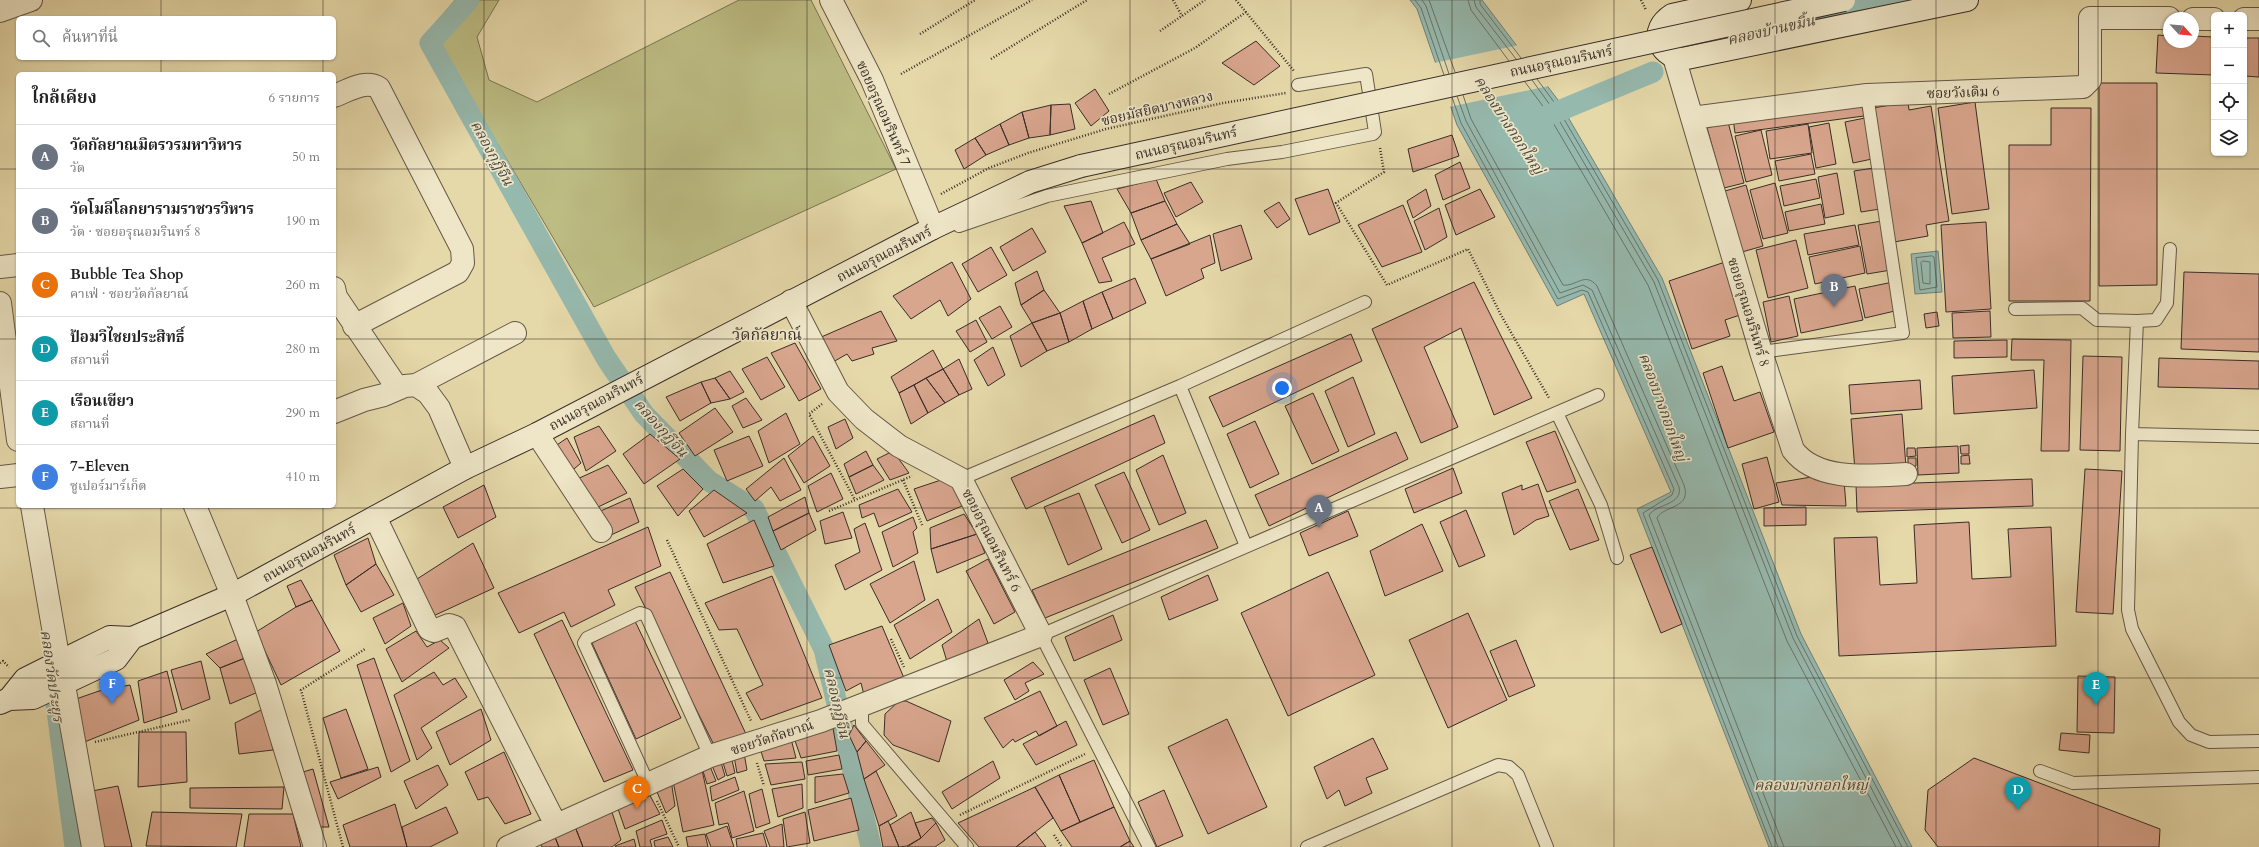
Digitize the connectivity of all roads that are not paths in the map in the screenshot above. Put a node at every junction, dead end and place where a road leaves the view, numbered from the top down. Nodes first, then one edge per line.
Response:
1 (31, 0) edge
2 (831, 0) edge
3 (1740, 0) edge
4 (1844, 0) edge
5 (1967, 0) edge
6 (0, 11) edge
7 (2163, 18) edge
8 (2199, 19) edge
9 (2211, 19) edge
10 (2247, 19) edge
11 (2259, 19) edge
12 (1674, 57) junction
13 (1298, 86) road end
14 (336, 95) edge
15 (1867, 95) junction
16 (1692, 118) junction
17 (933, 228) junction
18 (901, 245) junction
19 (2170, 249) dead end
20 (16, 265) edge
21 (0, 267) edge
22 (336, 297) edge
23 (791, 301) junction
24 (1365, 302) dead end
25 (0, 303) edge
26 (2015, 309) dead end
27 (2137, 321) junction
28 (354, 326) junction
29 (515, 332) dead end
30 (1761, 352) junction
31 (1180, 386) junction
32 (407, 387) junction
33 (1598, 395) dead end
34 (15, 401) edge
35 (336, 411) edge
36 (1557, 413) junction
37 (16, 414) edge
38 (537, 434) junction
39 (2132, 434) junction
40 (2259, 437) edge
41 (465, 468) junction
42 (1906, 474) dead end
43 (16, 475) edge
44 (0, 477) edge
45 (961, 479) junction
46 (32, 508) edge
47 (196, 508) edge
48 (375, 517) junction
49 (601, 531) dead end
50 (1246, 546) junction
51 (1617, 558) dead end
52 (232, 595) junction
53 (1040, 635) junction
54 (132, 638) junction
55 (53, 665) junction
56 (57, 688) junction
57 (4, 701) edge
58 (859, 706) junction
59 (2259, 742) edge
60 (710, 756) junction
61 (2040, 771) dead end
62 (2259, 777) edge
63 (648, 783) junction
64 (556, 825) junction
65 (512, 846) edge
66 (93, 847) edge
67 (316, 847) edge
68 (967, 847) edge
69 (1149, 847) edge
70 (1307, 847) edge
71 (1548, 847) edge

1 - 6 street
2 - 17 street, ซอยอรุณอมรินทร์ 7
3 - 12 street
4 - 17 street, ถนนอรุณอมรินทร์, bridge
5 - 12 street
7 - 15 street, ซอยวังเดิม 6
8 - 9 street
10 - 11 street
12 - 16 street, ซอยอรุณอมรินทร์ 8
13 - 18 lane
14 - 28 street
15 - 16 street, ซอยวังเดิม 6
15 - 30 lane
16 - 30 street, ซอยอรุณอมรินทร์ 8
17 - 18 street, ถนนอรุณอมรินทร์
18 - 23 street, ถนนอรุณอมรินทร์
19 - 27 lane
20 - 21 street
22 - 28 street
23 - 38 street, ถนนอรุณอมรินทร์
23 - 45 street, ซอยอรุณอมรินทร์ 6
24 - 31 lane
25 - 34 street
26 - 27 lane
27 - 39 lane
28 - 32 street
29 - 32 street
30 - 42 street, ซอยอรุณอมรินทร์ 8
31 - 45 lane
31 - 50 lane
32 - 35 street
32 - 41 street
33 - 36 lane
34 - 37 street
36 - 50 lane
36 - 51 lane
38 - 41 street, ถนนอรุณอมรินทร์
38 - 49 street
39 - 40 lane
39 - 59 lane
41 - 48 street, ถนนอรุณอมรินทร์
43 - 44 street
45 - 53 street, ซอยอรุณอมรินทร์ 6
46 - 55 street
47 - 52 street
48 - 52 street, ถนนอรุณอมรินทร์
48 - 64 street
50 - 53 lane
52 - 54 street, ถนนอรุณอมรินทร์
52 - 67 street
53 - 58 street, ซอยวัดกัลยาณ์
53 - 69 lane
54 - 55 street, ถนนอรุณอมรินทร์
54 - 56 street
55 - 57 street, ถนนอรุณอมรินทร์
56 - 57 street
56 - 66 street
58 - 60 street, ซอยวัดกัลยาณ์
58 - 68 lane
60 - 63 street, ซอยวัดกัลยาณ์
60 - 63 lane
61 - 62 lane
63 - 64 street, ซอยวัดกัลยาณ์
64 - 65 street, ซอยวัดกัลยาณ์
70 - 71 lane

